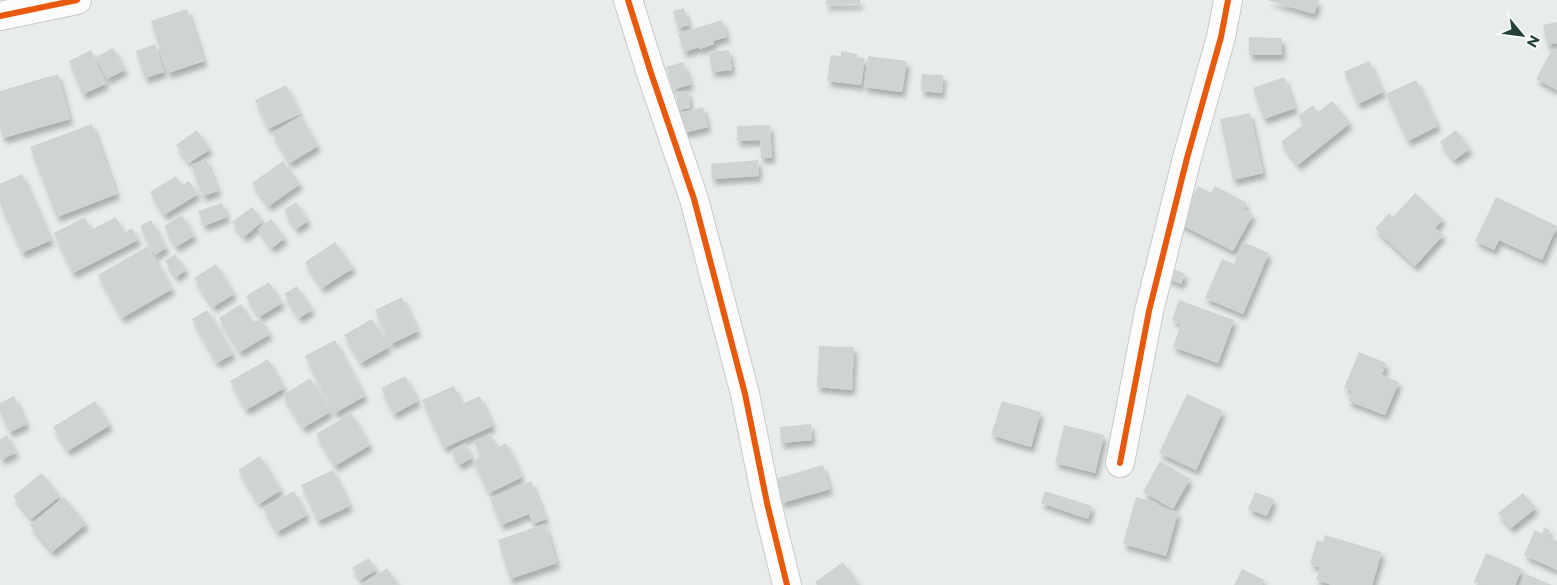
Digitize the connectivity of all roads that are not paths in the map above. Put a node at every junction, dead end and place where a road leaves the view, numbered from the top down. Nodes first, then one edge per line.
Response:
1 (77, 0) edge
2 (628, 0) edge
3 (1228, 0) edge
4 (0, 16) edge
5 (1120, 463) dead end
6 (787, 585) edge

1 - 4 street
2 - 6 street
3 - 5 street

